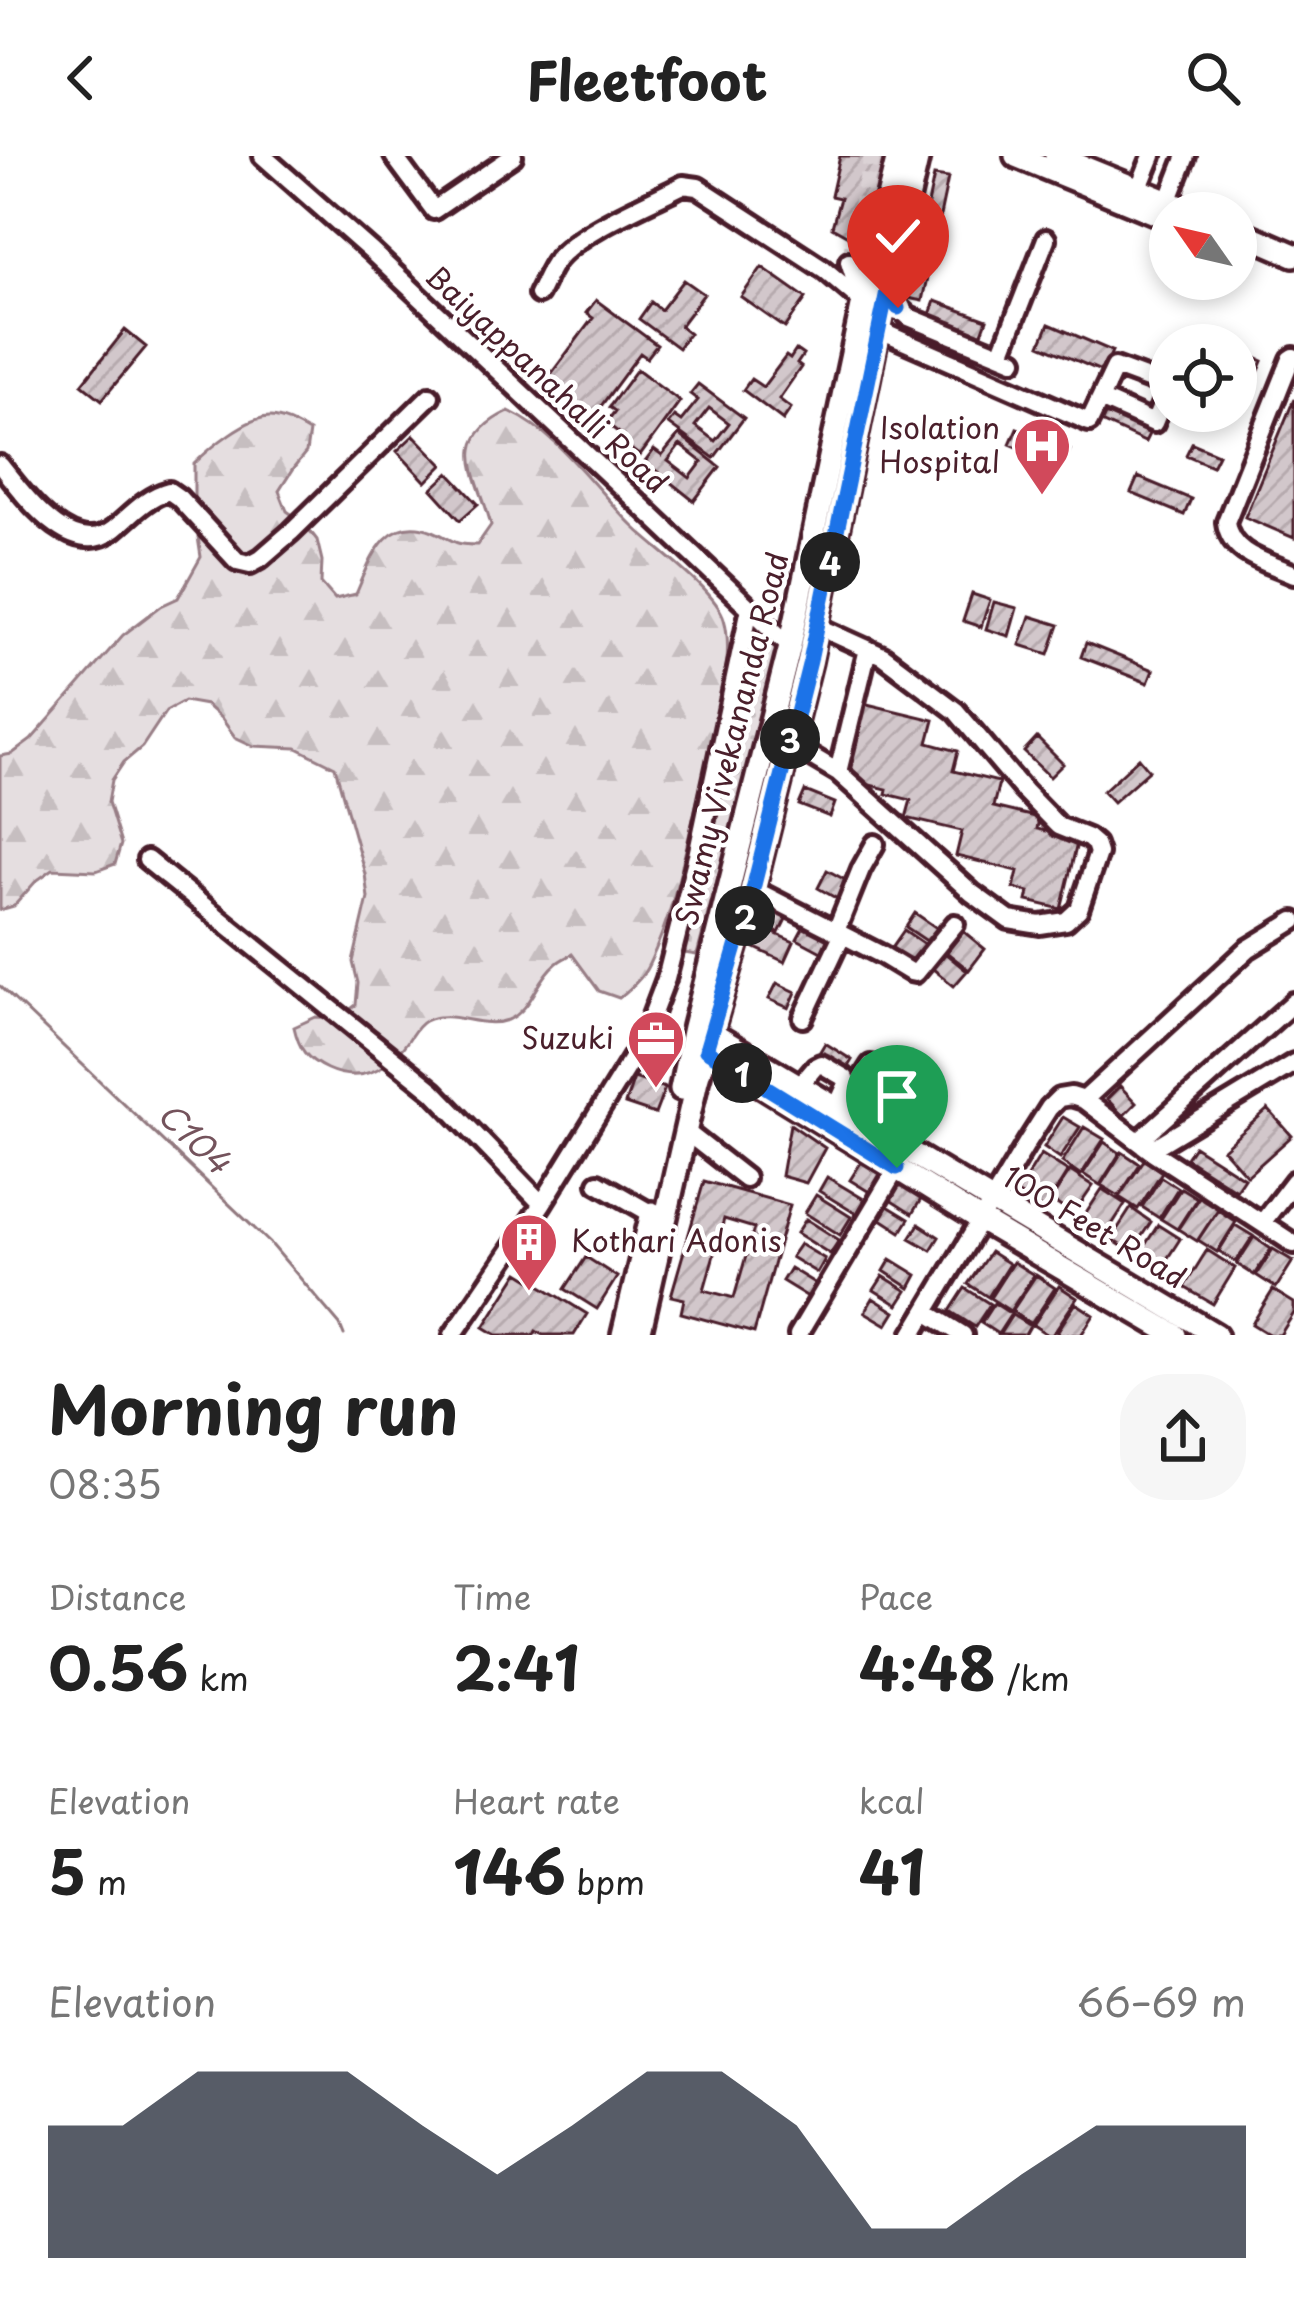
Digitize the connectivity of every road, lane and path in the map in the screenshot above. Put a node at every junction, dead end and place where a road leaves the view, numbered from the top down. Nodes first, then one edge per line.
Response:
1 (250, 156) edge
2 (263, 156) edge
3 (278, 156) edge
4 (394, 156) edge
5 (513, 156) edge
6 (898, 156) edge
7 (918, 156) edge
8 (1016, 156) edge
9 (1056, 156) edge
10 (1152, 156) edge
11 (1186, 156) edge
12 (1138, 190) junction
13 (1175, 192) edge
14 (1149, 197) edge
15 (1149, 203) edge
16 (1046, 239) dead end
17 (1257, 239) edge
18 (1257, 254) edge
19 (1294, 255) edge
20 (849, 261) tunnel mouth
21 (1294, 269) edge
22 (887, 291) junction
23 (538, 294) dead end
24 (418, 297) junction
25 (863, 302) junction
26 (878, 330) junction
27 (1294, 357) edge
28 (430, 396) dead end
29 (1100, 399) dead end
30 (0, 465) edge
31 (1294, 574) edge
32 (750, 608) junction
33 (817, 626) junction
34 (790, 646) junction
35 (868, 649) junction
36 (789, 743) junction
37 (838, 772) junction
38 (875, 844) dead end
39 (147, 860) dead end
40 (753, 889) junction
41 (1294, 921) edge
42 (955, 924) dead end
43 (839, 933) junction
44 (1294, 1002) edge
45 (803, 1018) dead end
46 (700, 1038) junction
47 (1294, 1063) edge
48 (871, 1065) dead end
49 (799, 1086) junction
50 (1084, 1100) junction
51 (838, 1110) junction
52 (685, 1131) junction
53 (1144, 1146) junction
54 (897, 1168) junction
55 (745, 1178) dead end
56 (1294, 1181) edge
57 (598, 1183) dead end
58 (542, 1204) junction
59 (986, 1211) junction
60 (652, 1214) junction
61 (1262, 1223) junction
62 (1294, 1244) edge
63 (926, 1312) junction
64 (453, 1335) edge
65 (623, 1335) edge
66 (639, 1335) edge
67 (798, 1335) edge
68 (912, 1335) edge
69 (963, 1335) edge
70 (1175, 1335) edge
71 (1216, 1335) edge

1 - 24 street
2 - 24 street, Baiyappanahalli Road
3 - 24 street
4 - 5 street
6 - 25 main road, Swamy Vivekananda Road
7 - 22 main road, Swamy Vivekananda Road
8 - 15 main road
9 - 12 main road
10 - 12 street
11 - 13 street
12 - 14 main road
16 - 22 street
17 - 19 main road
18 - 21 main road
20 - 25 street
22 - 26 main road, Swamy Vivekananda Road
23 - 25 street
24 - 32 street, Baiyappanahalli Road
25 - 34 main road, Swamy Vivekananda Road
26 - 29 street
26 - 33 main road, Swamy Vivekananda Road
27 - 31 street
28 - 30 street
32 - 34 street, Baiyappanahalli Road
32 - 58 street
33 - 35 street
33 - 36 main road, Swamy Vivekananda Road
34 - 46 main road, Swamy Vivekananda Road
35 - 37 street
35 - 37 street
36 - 37 street
36 - 40 main road, Swamy Vivekananda Road
38 - 43 street
39 - 58 street
40 - 43 street
40 - 46 main road, Swamy Vivekananda Road
41 - 50 street
42 - 43 street
43 - 45 street
44 - 53 street
46 - 49 main road, 100 Feet Road
46 - 52 main road, Swamy Vivekananda Road
46 - 54 main road, 100 Feet Road
46 - 60 main road, Swamy Vivekananda Road
47 - 53 street
48 - 51 street
49 - 51 main road, 100 Feet Road
49 - 51 street
50 - 53 street
50 - 59 street
51 - 59 main road, 100 Feet Road
52 - 55 street
52 - 66 main road, Swamy Vivekananda Road
53 - 61 street
54 - 59 main road, 100 Feet Road
54 - 67 street
56 - 61 street
57 - 60 street
58 - 64 street
59 - 63 street
59 - 70 main road, 100 Feet Road
59 - 71 main road, 100 Feet Road
60 - 65 main road, Swamy Vivekananda Road
61 - 62 street
63 - 68 street
63 - 69 street

